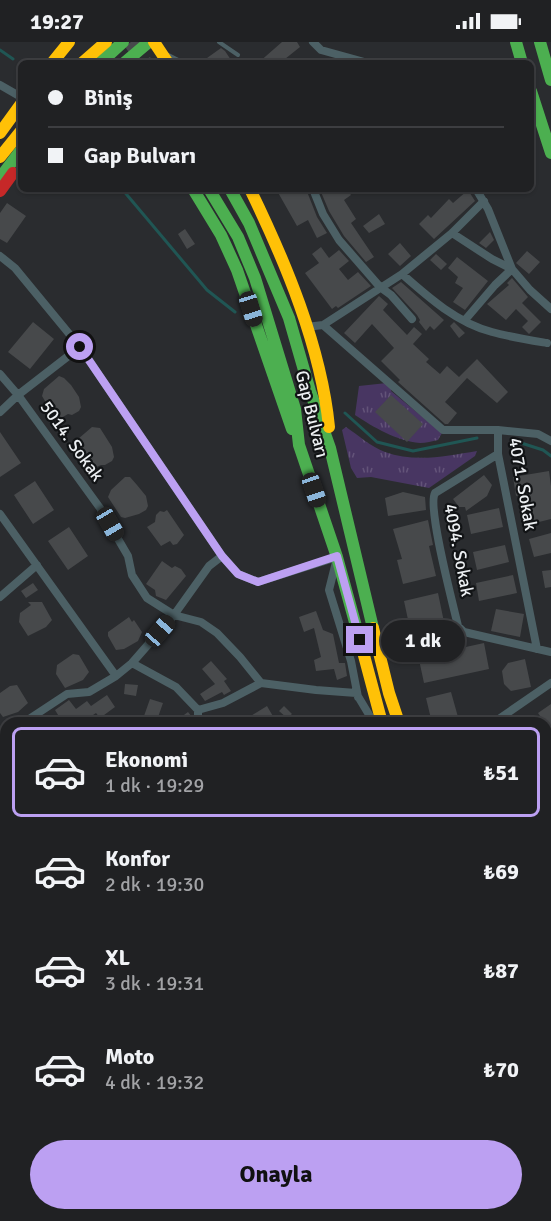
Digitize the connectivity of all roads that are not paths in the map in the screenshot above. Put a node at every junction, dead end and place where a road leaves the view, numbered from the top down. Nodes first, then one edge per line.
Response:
1 (69, 42) edge
2 (89, 42) edge
3 (106, 42) edge
4 (123, 42) edge
5 (149, 42) edge
6 (154, 42) edge
7 (219, 42) edge
8 (313, 42) edge
9 (516, 42) edge
10 (540, 42) edge
11 (237, 55) dead end
12 (165, 59) edge
13 (54, 60) edge
14 (85, 60) edge
15 (102, 60) edge
16 (103, 60) edge
17 (128, 60) edge
18 (357, 60) edge
19 (521, 60) edge
20 (551, 80) edge
21 (0, 85) edge
22 (18, 95) edge
23 (534, 100) edge
24 (18, 108) edge
25 (0, 133) edge
26 (18, 135) edge
27 (551, 153) edge
28 (18, 154) edge
29 (0, 157) edge
30 (18, 167) edge
31 (0, 178) edge
32 (0, 191) edge
33 (195, 192) edge
34 (211, 192) edge
35 (232, 192) edge
36 (251, 192) edge
37 (314, 192) edge
38 (478, 192) edge
39 (484, 201) junction
40 (452, 233) junction
41 (0, 256) edge
42 (512, 269) junction
43 (402, 274) junction
44 (380, 288) junction
45 (551, 309) edge
46 (412, 319) dead end
47 (465, 320) junction
48 (323, 325) junction
49 (306, 327) junction
50 (547, 343) dead end
51 (80, 347) junction
52 (0, 374) edge
53 (18, 395) junction
54 (0, 411) edge
55 (498, 430) junction
56 (551, 441) edge
57 (299, 445) junction
58 (330, 448) junction
59 (498, 454) junction
60 (0, 514) edge
61 (222, 556) junction
62 (337, 556) junction
63 (37, 566) junction
64 (0, 597) edge
65 (174, 615) junction
66 (537, 649) junction
67 (551, 652) edge
68 (132, 663) junction
69 (116, 676) junction
70 (551, 682) edge
71 (261, 683) junction
72 (356, 693) junction
73 (198, 711) junction
74 (32, 717) edge
75 (198, 717) edge
76 (365, 717) edge
77 (370, 717) edge
78 (380, 717) edge
79 (397, 717) edge
80 (501, 717) edge

1 - 13 main road
2 - 15 main road
3 - 14 main road, bridge
4 - 16 main road, bridge
5 - 17 main road
6 - 12 main road
7 - 11 lane
8 - 18 street
9 - 19 main road
10 - 20 main road
21 - 22 street
23 - 27 main road
24 - 25 main road
26 - 29 main road
28 - 31 main road
30 - 32 main road
33 - 57 main road
34 - 57 main road, Gap Bulvarı
35 - 58 main road, Gap Bulvarı
36 - 49 main road
37 - 44 street
38 - 39 street
39 - 40 street
39 - 42 street
40 - 42 street
40 - 43 street
41 - 51 street
42 - 45 street
42 - 47 street
43 - 44 street
43 - 47 street
44 - 46 street
44 - 48 street
47 - 50 street
48 - 49 street
48 - 55 street
49 - 58 main road
51 - 53 street
51 - 61 street
52 - 53 street, 5014. Sokak
53 - 54 street
53 - 65 street, 5014. Sokak
55 - 56 street
55 - 59 street, 4071. Sokak
57 - 62 main road, Gap Bulvarı
58 - 79 main road, Gap Bulvarı
59 - 66 street, 4071. Sokak
59 - 66 street, 4094. Sokak
60 - 63 street
61 - 62 street
61 - 65 street
62 - 72 street
62 - 78 main road, Gap Bulvarı
63 - 64 street
63 - 69 street
65 - 68 street
65 - 71 street, 5014. Sokak
66 - 67 street, 4094. Sokak
68 - 69 street
68 - 73 street
69 - 74 street
70 - 80 street
71 - 72 street
71 - 73 street
72 - 76 street
72 - 77 street
73 - 75 street

